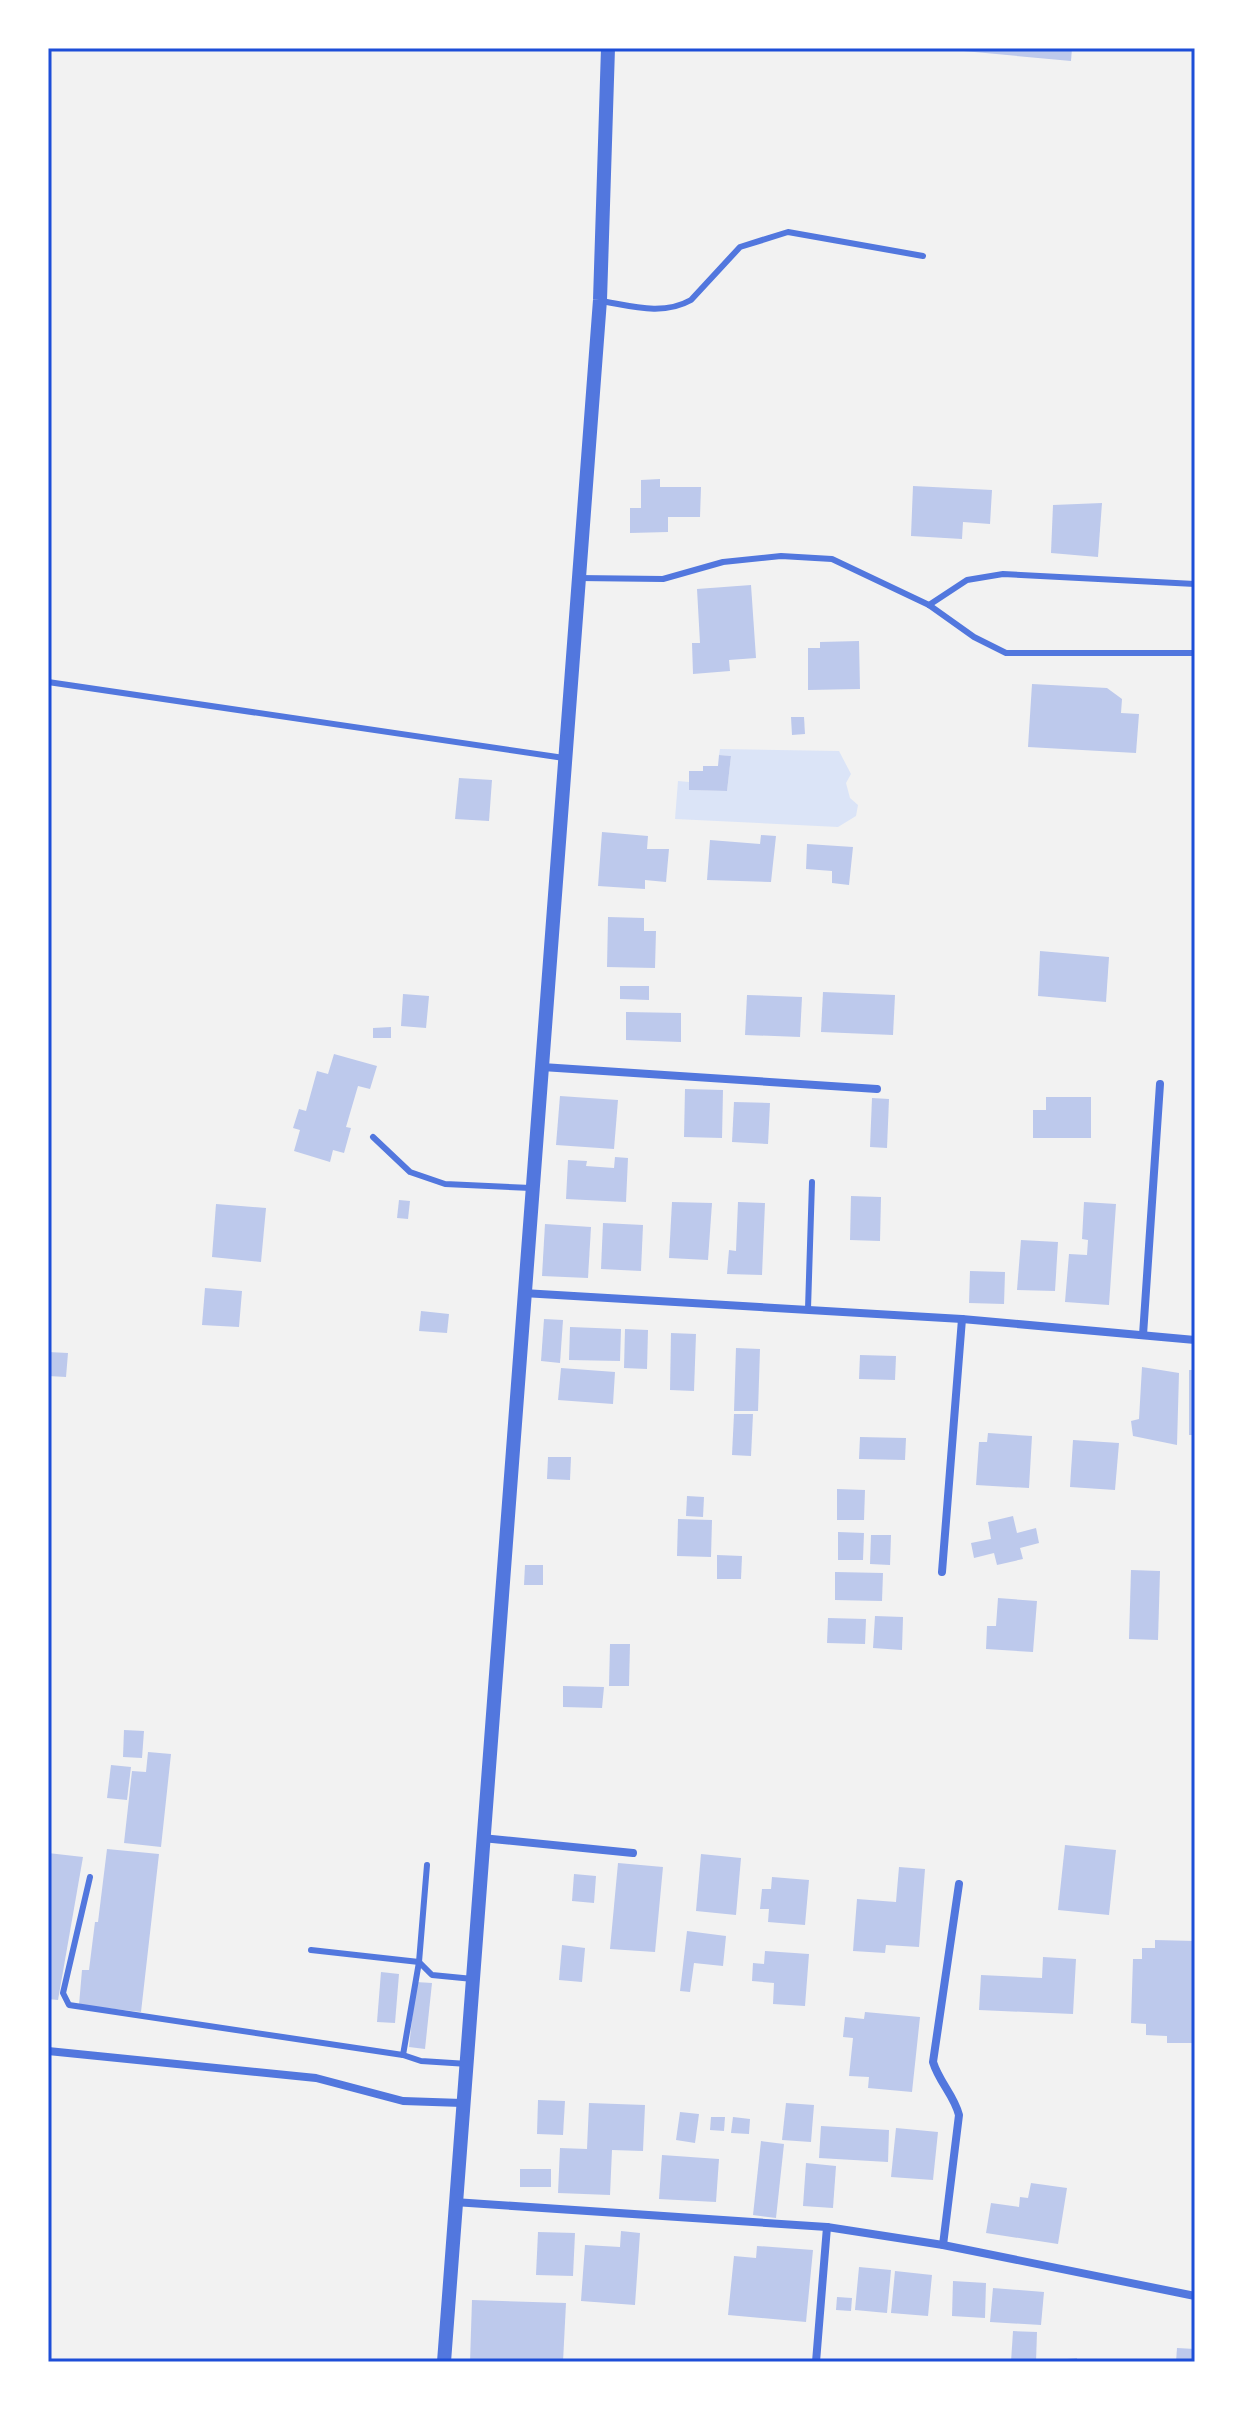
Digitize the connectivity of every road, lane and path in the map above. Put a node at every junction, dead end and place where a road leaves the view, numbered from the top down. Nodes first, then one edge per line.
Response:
1 (608, 48) edge
2 (923, 256) dead end
3 (600, 300) junction
4 (578, 578) junction
5 (1195, 584) edge
6 (929, 605) junction
7 (1195, 653) edge
8 (48, 682) edge
9 (564, 758) junction
10 (541, 1067) junction
11 (1160, 1084) dead end
12 (877, 1089) dead end
13 (373, 1137) dead end
14 (812, 1182) dead end
15 (531, 1188) junction
16 (523, 1293) junction
17 (808, 1309) junction
18 (962, 1319) junction
19 (1143, 1335) junction
20 (1195, 1340) edge
21 (942, 1572) dead end
22 (482, 1838) junction
23 (633, 1853) dead end
24 (427, 1865) dead end
25 (90, 1877) dead end
26 (959, 1884) dead end
27 (311, 1950) dead end
28 (419, 1962) junction
29 (473, 1979) junction
30 (48, 2051) edge
31 (403, 2055) junction
32 (468, 2064) junction
33 (462, 2103) junction
34 (454, 2202) junction
35 (827, 2227) junction
36 (943, 2245) junction
37 (1195, 2296) edge
38 (444, 2362) edge
39 (816, 2362) edge

1 - 3 street
2 - 3 lane
3 - 4 street
4 - 6 lane
4 - 9 street
5 - 6 lane
6 - 7 lane
8 - 9 lane
9 - 10 street
10 - 12 street
10 - 15 street
11 - 19 street
13 - 15 lane
14 - 17 lane
15 - 16 street
16 - 17 street
16 - 22 street
17 - 18 street
18 - 19 street
18 - 21 street
19 - 20 street
22 - 23 street
22 - 29 street
24 - 28 lane
25 - 31 lane
26 - 36 street
27 - 28 lane
28 - 29 lane
28 - 31 lane
29 - 32 street
30 - 33 street
31 - 32 lane
32 - 33 street
33 - 34 street
34 - 35 street
34 - 38 street
35 - 36 street
35 - 39 street
36 - 37 street

